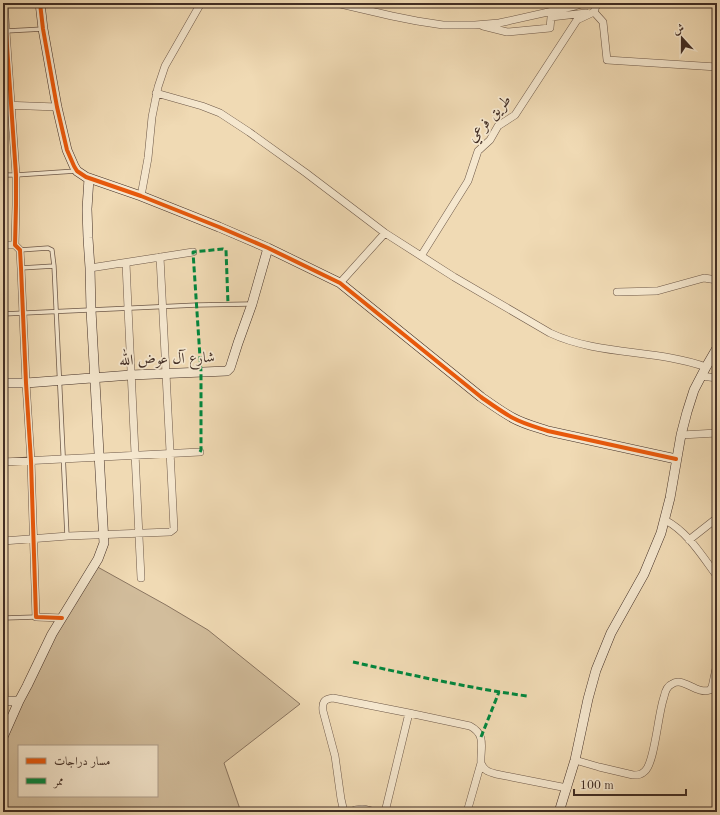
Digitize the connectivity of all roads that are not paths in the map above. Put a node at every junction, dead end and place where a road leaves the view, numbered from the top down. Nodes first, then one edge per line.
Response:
1 (4, 3) edge
2 (40, 3) edge
3 (201, 3) edge
4 (336, 3) edge
5 (584, 3) edge
6 (597, 3) edge
7 (594, 12) junction
8 (475, 25) junction
9 (43, 29) junction
10 (5, 34) edge
11 (717, 67) edge
12 (156, 94) junction
13 (11, 105) junction
14 (3, 106) edge
15 (57, 106) junction
16 (78, 171) junction
17 (3, 175) edge
18 (16, 175) junction
19 (89, 178) junction
20 (141, 196) junction
21 (384, 233) junction
22 (3, 245) edge
23 (18, 247) junction
24 (268, 248) junction
25 (193, 252) dead end
26 (421, 256) junction
27 (160, 257) junction
28 (126, 263) junction
29 (54, 266) junction
30 (21, 268) junction
31 (90, 268) junction
32 (717, 280) edge
33 (340, 283) junction
34 (618, 292) dead end
35 (252, 304) junction
36 (163, 307) junction
37 (128, 308) junction
38 (91, 310) junction
39 (56, 312) junction
40 (23, 313) junction
41 (3, 314) edge
42 (717, 348) edge
43 (706, 367) junction
44 (165, 373) junction
45 (131, 375) junction
46 (701, 376) junction
47 (94, 377) junction
48 (717, 378) edge
49 (60, 380) junction
50 (3, 383) edge
51 (26, 383) junction
52 (717, 433) edge
53 (681, 435) junction
54 (200, 452) dead end
55 (170, 454) junction
56 (135, 455) junction
57 (99, 457) junction
58 (64, 459) junction
59 (676, 459) junction
60 (31, 461) junction
61 (3, 462) edge
62 (717, 518) edge
63 (665, 520) junction
64 (139, 533) junction
65 (103, 535) junction
66 (68, 536) junction
67 (34, 539) junction
68 (689, 540) junction
69 (3, 541) edge
70 (717, 576) edge
71 (141, 578) dead end
72 (3, 585) edge
73 (36, 617) junction
74 (4, 618) edge
75 (62, 618) junction
76 (717, 664) edge
77 (4, 701) edge
78 (19, 701) junction
79 (409, 713) junction
80 (3, 736) edge
81 (575, 760) junction
82 (481, 764) junction
83 (567, 788) junction
84 (344, 812) edge
85 (350, 812) edge
86 (375, 812) edge
87 (385, 812) edge
88 (467, 812) edge
89 (559, 812) edge

1 - 10 street
2 - 9 street
3 - 12 street
4 - 8 street
5 - 8 street
6 - 7 street
7 - 8 street
7 - 11 street
7 - 26 street, طريق فرعي
9 - 10 lane
9 - 15 street
10 - 13 street
12 - 20 street
12 - 21 street
13 - 14 street
13 - 15 street
13 - 18 street
15 - 16 street
16 - 18 lane
16 - 19 street
17 - 18 lane
18 - 23 street
19 - 20 street
19 - 31 street
20 - 24 street
21 - 26 street
21 - 33 street
22 - 23 street
23 - 29 lane
23 - 30 street
24 - 33 street
24 - 35 street, شارع آل عوض الله
25 - 27 street
26 - 43 street
27 - 28 street
27 - 36 street
28 - 31 street
28 - 37 street
29 - 30 lane
29 - 39 lane
30 - 40 street
31 - 38 street
32 - 34 street
33 - 59 street
35 - 36 lane
35 - 44 street, شارع آل عوض الله
36 - 37 lane
36 - 44 street
37 - 38 lane
37 - 45 street
38 - 39 lane
38 - 47 street
39 - 40 lane
39 - 49 lane
40 - 41 lane
40 - 51 street
42 - 43 street
43 - 46 street
44 - 45 street, شارع آل عوض الله
44 - 55 street
45 - 47 street, شارع آل عوض الله
45 - 56 street
46 - 48 street
46 - 53 street
47 - 49 street, شارع آل عوض الله
47 - 57 street
49 - 51 street, شارع آل عوض الله
49 - 58 lane
50 - 51 street, شارع آل عوض الله
51 - 60 street
52 - 53 street
53 - 59 street
54 - 55 street
55 - 56 street
55 - 64 street
56 - 57 street
56 - 64 street
57 - 58 street
57 - 65 street
58 - 60 street
58 - 66 lane
59 - 63 street
60 - 61 street
60 - 67 street
62 - 68 street
63 - 68 street
63 - 81 street
64 - 65 street
64 - 71 street
65 - 66 street
65 - 75 street
66 - 67 street
67 - 69 street
67 - 73 street
68 - 70 street
72 - 74 lane
73 - 74 lane
73 - 75 street
74 - 77 lane
75 - 78 street
76 - 81 street
77 - 78 street
78 - 80 street
79 - 82 street
79 - 84 street
79 - 87 street
81 - 83 street
82 - 83 street
82 - 88 street
83 - 89 street
85 - 86 street

